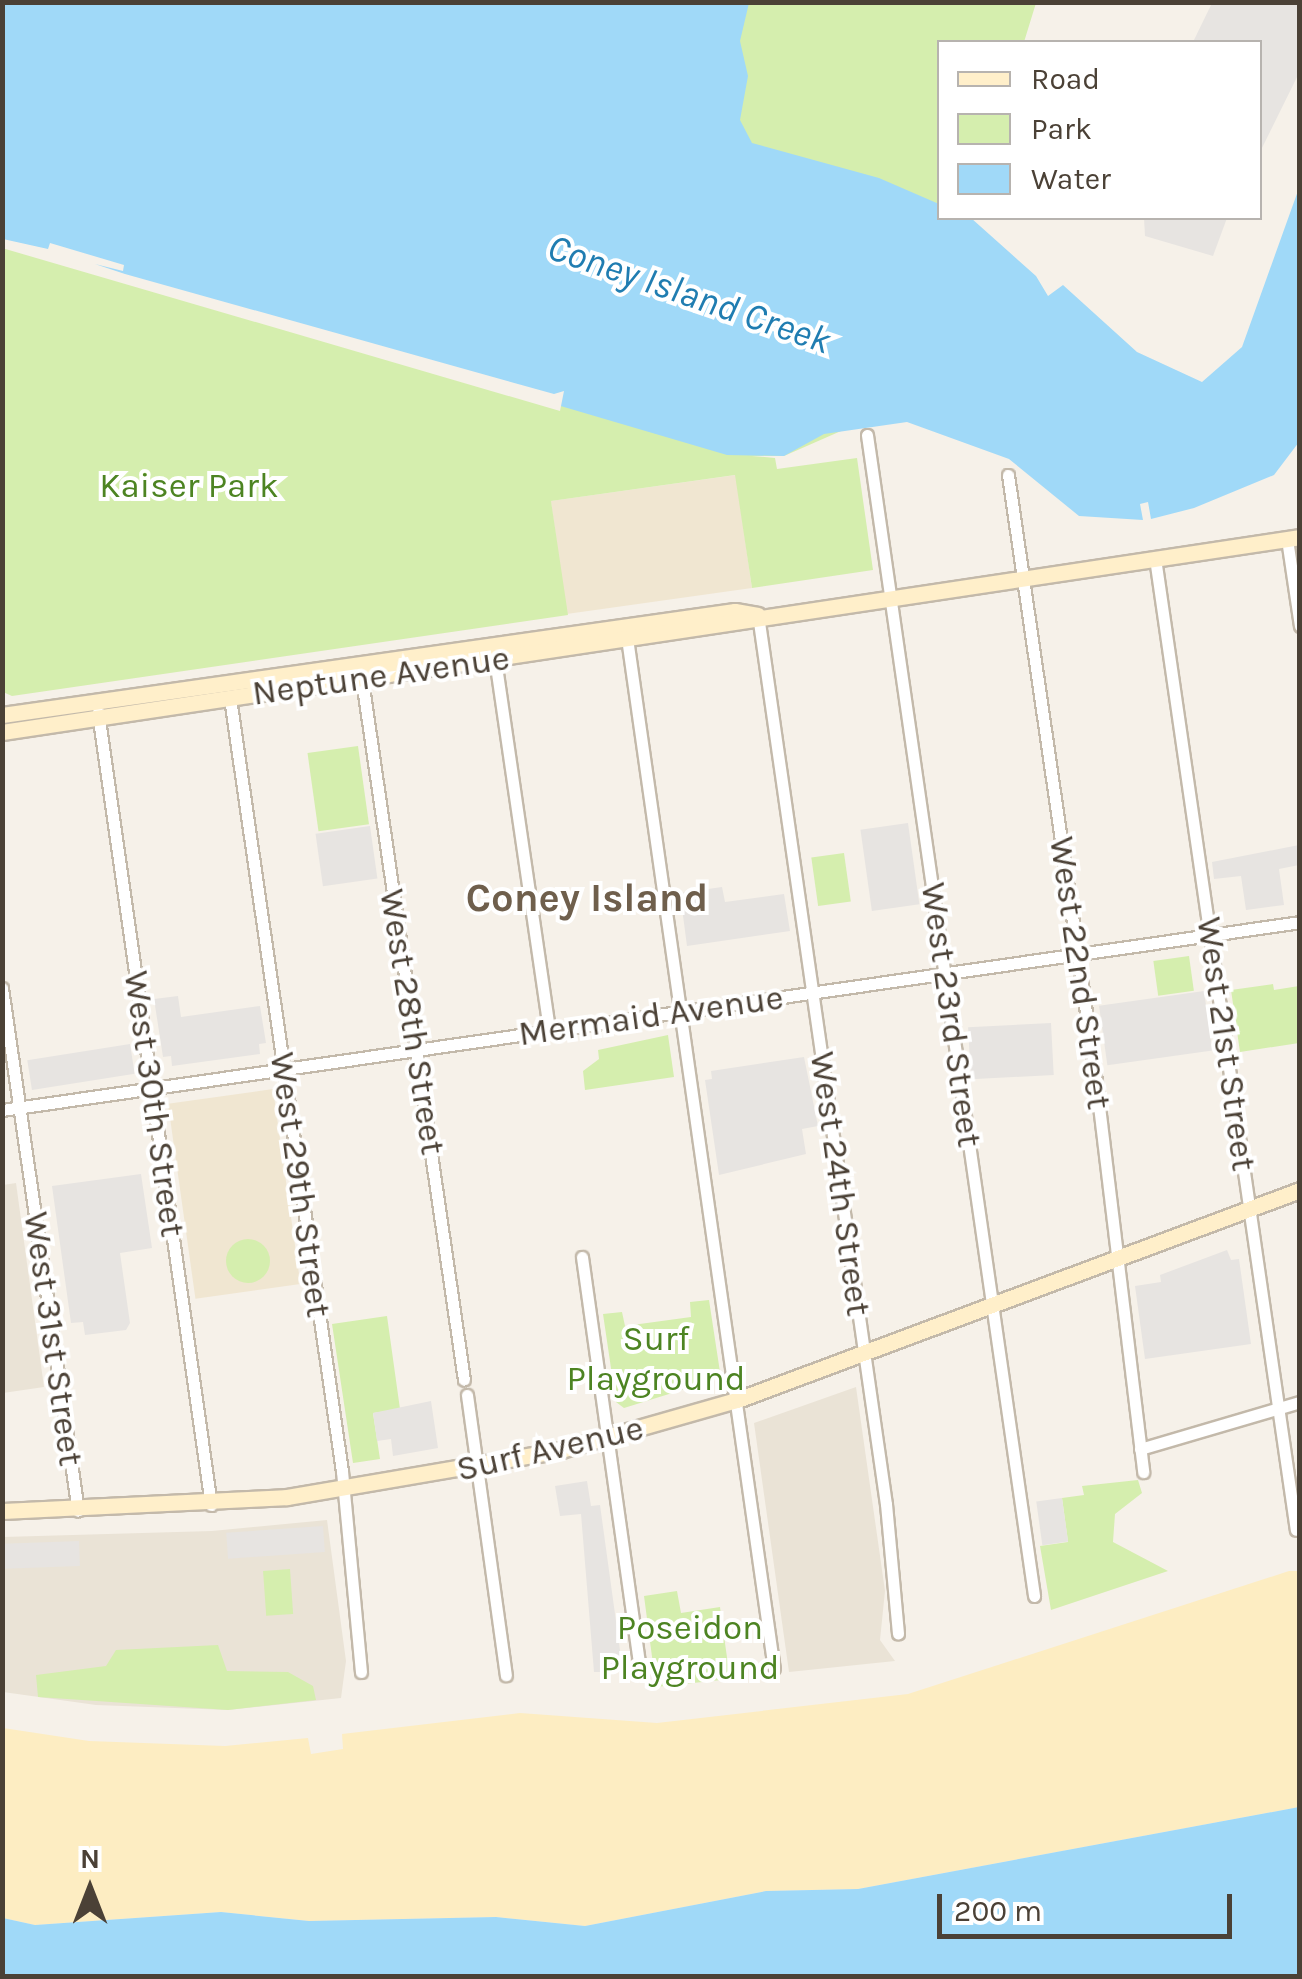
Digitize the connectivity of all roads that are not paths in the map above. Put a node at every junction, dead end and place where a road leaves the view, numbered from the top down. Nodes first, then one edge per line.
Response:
1 (866, 434) dead end
2 (1008, 475) dead end
3 (1293, 538) edge
4 (1155, 558) junction
5 (1022, 576) junction
6 (890, 596) junction
7 (758, 616) junction
8 (1300, 626) edge
9 (626, 634) junction
10 (495, 659) junction
11 (361, 672) junction
12 (230, 698) junction
13 (98, 710) junction
14 (2, 715) edge
15 (2, 732) edge
16 (1300, 922) edge
17 (1210, 935) junction
18 (1078, 954) junction
19 (944, 974) junction
20 (2, 988) edge
21 (813, 992) junction
22 (681, 1012) junction
23 (549, 1031) junction
24 (416, 1050) junction
25 (284, 1069) junction
26 (152, 1088) junction
27 (20, 1107) junction
28 (2, 1110) edge
29 (1300, 1190) edge
30 (1250, 1210) junction
31 (582, 1257) dead end
32 (1118, 1258) junction
33 (993, 1306) junction
34 (865, 1354) junction
35 (464, 1380) dead end
36 (467, 1395) dead end
37 (737, 1400) junction
38 (1300, 1402) edge
39 (1278, 1407) junction
40 (607, 1438) junction
41 (1140, 1449) junction
42 (477, 1468) junction
43 (1143, 1472) dead end
44 (343, 1491) junction
45 (212, 1504) junction
46 (2, 1511) edge
47 (78, 1512) junction
48 (1296, 1530) dead end
49 (1034, 1596) dead end
50 (898, 1633) dead end
51 (638, 1664) dead end
52 (774, 1669) dead end
53 (361, 1672) dead end
54 (506, 1675) dead end

1 - 6 street, West 23rd Street
2 - 5 street, West 22nd Street
3 - 4 main road, Neptune Avenue
3 - 8 street
4 - 5 main road, Neptune Avenue
4 - 17 street, West 21st Street
5 - 6 main road, Neptune Avenue
5 - 18 street, West 22nd Street
6 - 7 main road, Neptune Avenue
6 - 19 street, West 23rd Street
7 - 9 main road, Neptune Avenue
7 - 21 street, West 24th Street
9 - 10 main road, Neptune Avenue
9 - 11 main road, Neptune Avenue
9 - 22 street
10 - 11 main road, Neptune Avenue
10 - 23 street
11 - 12 main road, Neptune Avenue
11 - 13 main road, Neptune Avenue
11 - 24 street, West 28th Street
12 - 13 main road, Neptune Avenue
12 - 25 street, West 29th Street
13 - 14 main road, Neptune Avenue
13 - 15 main road, Neptune Avenue
13 - 26 street, West 30th Street
16 - 17 street, Mermaid Avenue
17 - 18 street, Mermaid Avenue
17 - 30 street, West 21st Street
18 - 19 street, Mermaid Avenue
18 - 32 street, West 22nd Street
19 - 21 street, Mermaid Avenue
19 - 33 street, West 23rd Street
20 - 27 street, West 31st Street
21 - 22 street, Mermaid Avenue
21 - 34 street, West 24th Street
22 - 23 street, Mermaid Avenue
22 - 37 street
23 - 24 street, Mermaid Avenue
24 - 25 street, Mermaid Avenue
24 - 35 street, West 28th Street
25 - 26 street, Mermaid Avenue
25 - 44 street, West 29th Street
26 - 27 street, Mermaid Avenue
26 - 45 street, West 30th Street
27 - 28 street, Mermaid Avenue
27 - 47 street, West 31st Street
29 - 30 main road, Surf Avenue
30 - 32 main road, Surf Avenue
30 - 39 street, West 21st Street
31 - 40 street
32 - 33 main road, Surf Avenue
32 - 41 street, West 22nd Street
33 - 34 main road, Surf Avenue
33 - 49 street, West 23rd Street
34 - 37 main road, Surf Avenue
34 - 50 street, West 24th Street
36 - 42 street
37 - 40 main road, Surf Avenue
37 - 52 street
38 - 39 street
39 - 41 street
39 - 48 street, West 21st Street
40 - 42 main road, Surf Avenue
40 - 51 street
41 - 43 street, West 22nd Street
42 - 44 main road, Surf Avenue
42 - 54 street
44 - 45 main road, Surf Avenue
44 - 53 street, West 29th Street
45 - 47 main road, Surf Avenue
46 - 47 main road, Surf Avenue

